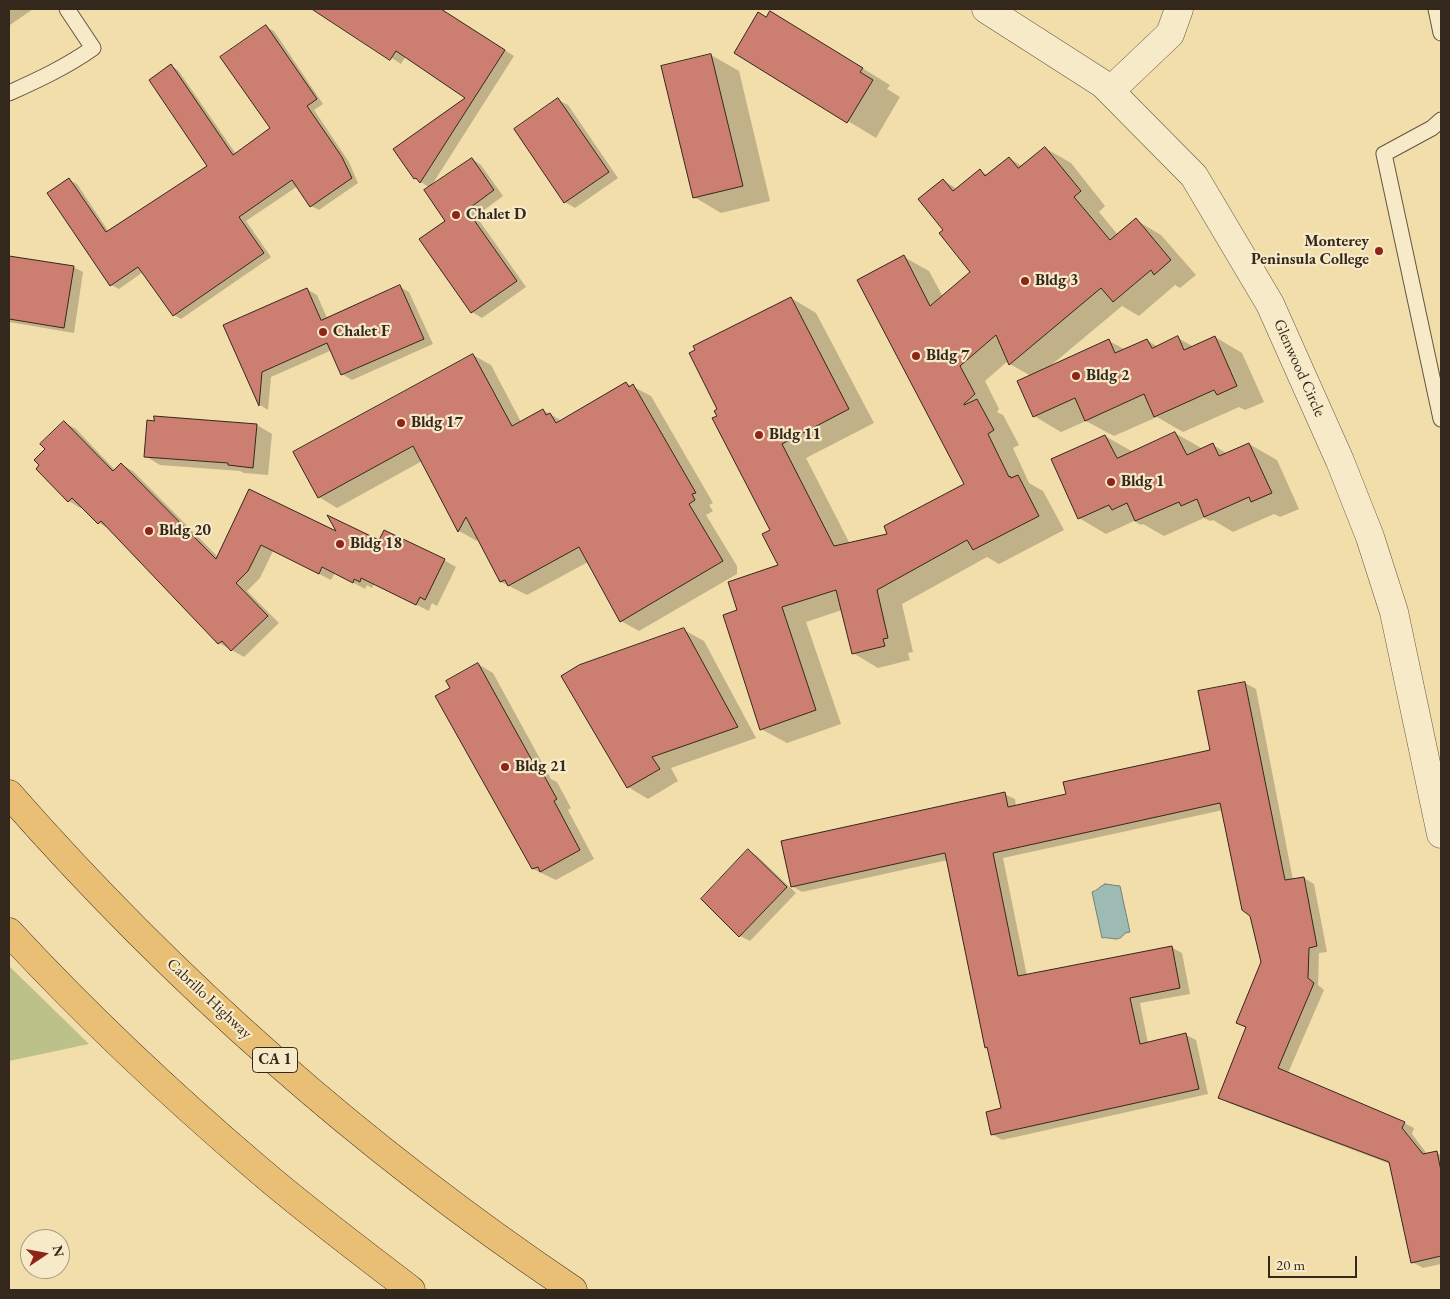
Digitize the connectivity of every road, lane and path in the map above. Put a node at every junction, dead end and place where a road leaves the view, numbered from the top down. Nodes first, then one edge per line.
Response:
1 (67, 9) edge
2 (986, 9) edge
3 (1179, 9) edge
4 (1436, 9) edge
5 (1441, 33) edge
6 (1110, 91) junction
7 (9, 93) edge
8 (1441, 120) edge
9 (1441, 419) edge
10 (9, 794) edge
11 (1441, 834) edge
12 (9, 932) edge
13 (411, 1290) edge
14 (573, 1290) edge

1 - 7 lane
2 - 6 street, Glenwood Circle
3 - 6 street
4 - 5 lane
6 - 11 street, Glenwood Circle
8 - 9 lane
10 - 14 highway, Cabrillo Highway / CA 1
12 - 13 highway

